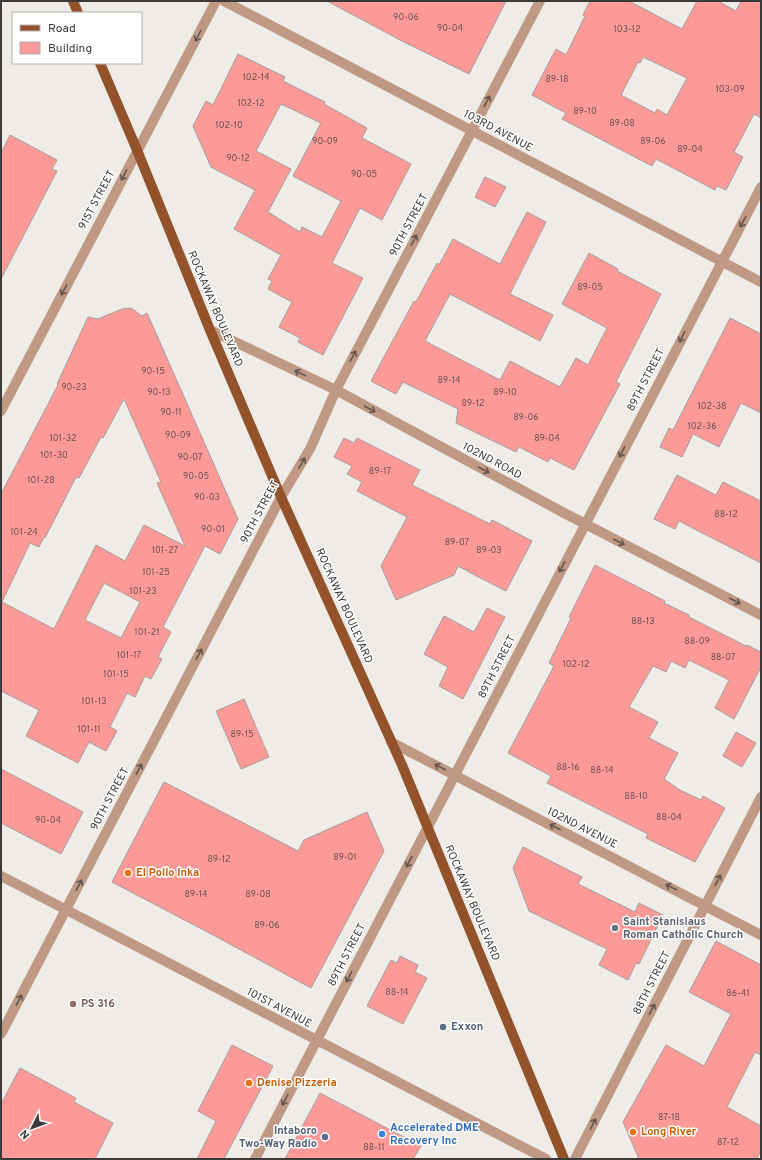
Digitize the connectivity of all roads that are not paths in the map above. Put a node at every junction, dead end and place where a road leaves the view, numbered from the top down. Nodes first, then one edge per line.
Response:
1 (73, 1) edge
2 (216, 1) edge
3 (224, 1) edge
4 (540, 1) edge
5 (78, 12) edge
6 (100, 64) edge
7 (472, 130) junction
8 (137, 150) junction
9 (761, 187) edge
10 (722, 262) junction
11 (761, 282) edge
12 (210, 330) junction
13 (336, 390) junction
14 (1, 411) edge
15 (281, 497) junction
16 (585, 524) junction
17 (761, 615) edge
18 (391, 742) junction
19 (454, 775) junction
20 (761, 797) edge
21 (427, 827) junction
22 (1, 876) edge
23 (705, 905) junction
24 (66, 910) junction
25 (761, 934) edge
26 (1, 1034) edge
27 (316, 1041) junction
28 (254, 1159) edge
29 (546, 1159) edge
30 (564, 1159) edge
31 (575, 1159) edge

1 - 5 main road
2 -> 8 street, 91ST STREET
3 - 7 street, 103RD AVENUE
7 -> 4 street, 90TH STREET
6 - 8 main road, ROCKAWAY BOULEVARD
7 - 10 street, 103RD AVENUE
13 -> 7 street, 90TH STREET
8 - 12 main road, ROCKAWAY BOULEVARD
8 -> 14 street, 91ST STREET
9 -> 10 street, 89TH STREET
10 - 11 street, 103RD AVENUE
10 -> 16 street, 89TH STREET
13 -> 12 street, 102ND ROAD
12 - 15 main road, ROCKAWAY BOULEVARD
15 -> 13 street, 90TH STREET
13 -> 16 street, 102ND ROAD
15 - 18 main road, ROCKAWAY BOULEVARD
24 -> 15 street, 90TH STREET
16 -> 17 street, 102ND ROAD
16 -> 19 street, 89TH STREET
19 -> 18 street, 102ND AVENUE
18 - 21 main road, ROCKAWAY BOULEVARD
19 - 21 street, 89TH STREET
23 -> 19 street, 102ND AVENUE
23 -> 20 street, 88TH STREET
21 -> 27 street, 89TH STREET
21 - 30 main road, ROCKAWAY BOULEVARD
22 - 24 street, 101ST AVENUE
23 - 25 street, 102ND AVENUE
31 -> 23 street, 88TH STREET
26 -> 24 street, 90TH STREET
24 - 27 street, 101ST AVENUE
27 -> 28 street, 89TH STREET
27 - 29 street, 101ST AVENUE

